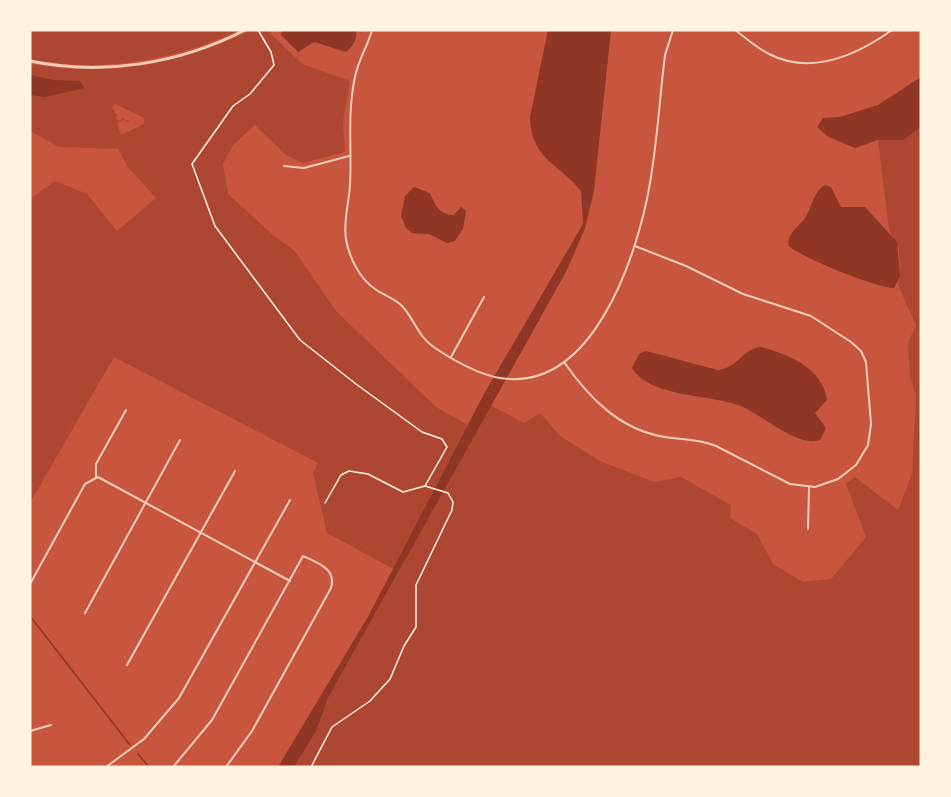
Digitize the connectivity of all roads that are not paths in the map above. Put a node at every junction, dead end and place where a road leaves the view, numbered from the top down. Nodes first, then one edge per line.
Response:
1 (246, 30) edge
2 (372, 30) edge
3 (673, 30) edge
4 (735, 30) edge
5 (892, 30) edge
6 (30, 62) edge
7 (350, 156) junction
8 (284, 166) dead end
9 (635, 246) junction
10 (484, 297) dead end
11 (451, 358) junction
12 (564, 362) junction
13 (126, 410) dead end
14 (180, 440) dead end
15 (235, 471) dead end
16 (96, 477) junction
17 (809, 487) junction
18 (290, 500) dead end
19 (146, 502) junction
20 (808, 529) dead end
21 (201, 532) junction
22 (255, 562) junction
23 (290, 581) junction
24 (30, 584) edge
25 (85, 613) dead end
26 (128, 665) dead end
27 (51, 725) dead end
28 (30, 731) edge
29 (106, 767) edge
30 (173, 767) edge
31 (226, 767) edge

1 - 6 street
2 - 7 street
3 - 9 street
4 - 5 street
7 - 8 street
7 - 11 street
9 - 12 street
9 - 17 street
10 - 11 street
11 - 12 street
12 - 17 street
13 - 16 street
14 - 19 street
15 - 21 street
16 - 19 street
16 - 24 street
17 - 20 street
18 - 22 street
19 - 21 street
19 - 25 street
21 - 22 street
21 - 26 street
22 - 23 street
22 - 29 street
23 - 30 street
23 - 31 street
27 - 28 street

